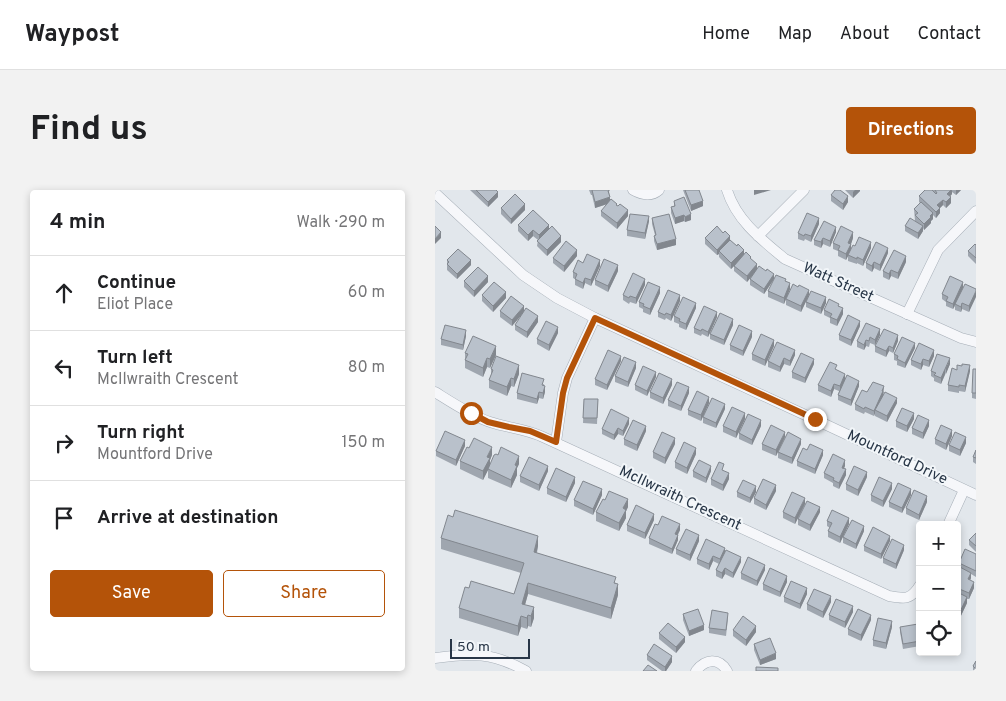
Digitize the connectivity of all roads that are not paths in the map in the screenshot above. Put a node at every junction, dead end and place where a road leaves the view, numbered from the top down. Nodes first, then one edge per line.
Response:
1 (633, 190) edge
2 (659, 190) edge
3 (727, 190) edge
4 (804, 190) edge
5 (435, 193) edge
6 (976, 211) edge
7 (758, 236) junction
8 (907, 314) junction
9 (595, 318) junction
10 (976, 342) edge
11 (435, 392) edge
12 (556, 442) junction
13 (964, 490) junction
14 (976, 495) edge
15 (950, 521) edge
16 (916, 591) edge
17 (435, 658) edge
18 (526, 671) edge
19 (696, 671) edge
20 (727, 671) edge

1 - 2 street
3 - 7 street, Watt Street
4 - 7 street
5 - 9 street, Mountford Drive
6 - 8 street
7 - 8 street, Watt Street
8 - 10 street, Watt Street
9 - 12 street
9 - 13 street, Mountford Drive
11 - 12 street
12 - 16 street, McIlwraith Crescent
13 - 14 street, Mountford Drive
13 - 15 street
17 - 18 street
19 - 20 street

